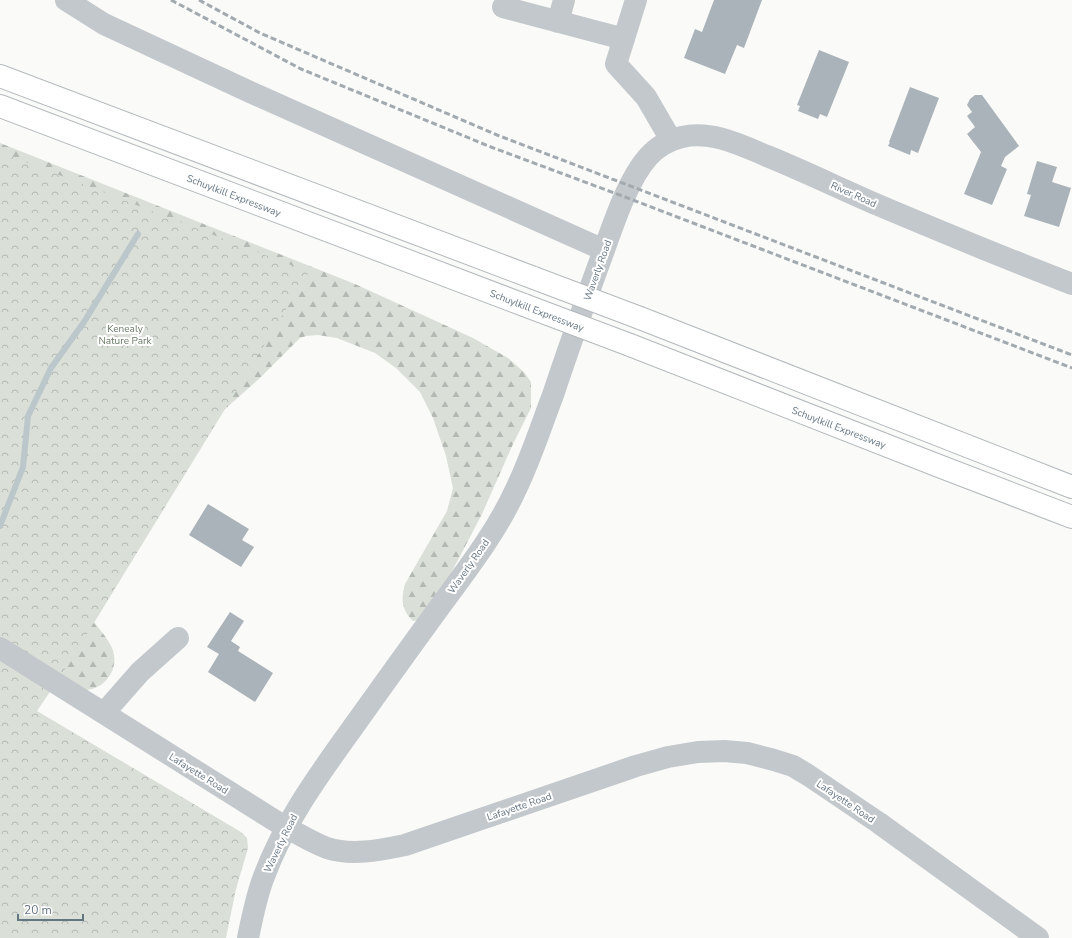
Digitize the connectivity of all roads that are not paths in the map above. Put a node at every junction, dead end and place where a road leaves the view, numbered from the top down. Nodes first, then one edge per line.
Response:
1 (66, 0) edge
2 (564, 0) edge
3 (636, 0) edge
4 (503, 7) dead end
5 (558, 22) junction
6 (624, 40) junction
7 (0, 76) edge
8 (0, 106) edge
9 (671, 140) junction
10 (641, 166) joint
11 (604, 250) junction
12 (1072, 284) edge
13 (1072, 487) edge
14 (1072, 517) edge
15 (178, 638) dead end
16 (0, 648) edge
17 (104, 713) junction
18 (286, 827) junction
19 (248, 938) edge
20 (1038, 938) edge

1 - 11 street
2 - 5 street
3 - 6 street
4 - 5 street
5 - 6 street
6 - 9 street
7 - 13 highway, bridge
8 - 14 highway, Schuylkill Expressway, bridge
9 - 10 street, River Road
9 - 12 street, River Road
10 - 11 street, Waverly Road
11 - 18 street, Waverly Road
15 - 17 street
16 - 17 street, Lafayette Road
17 - 18 street, Lafayette Road
18 - 19 street, Waverly Road
18 - 20 street, Lafayette Road

